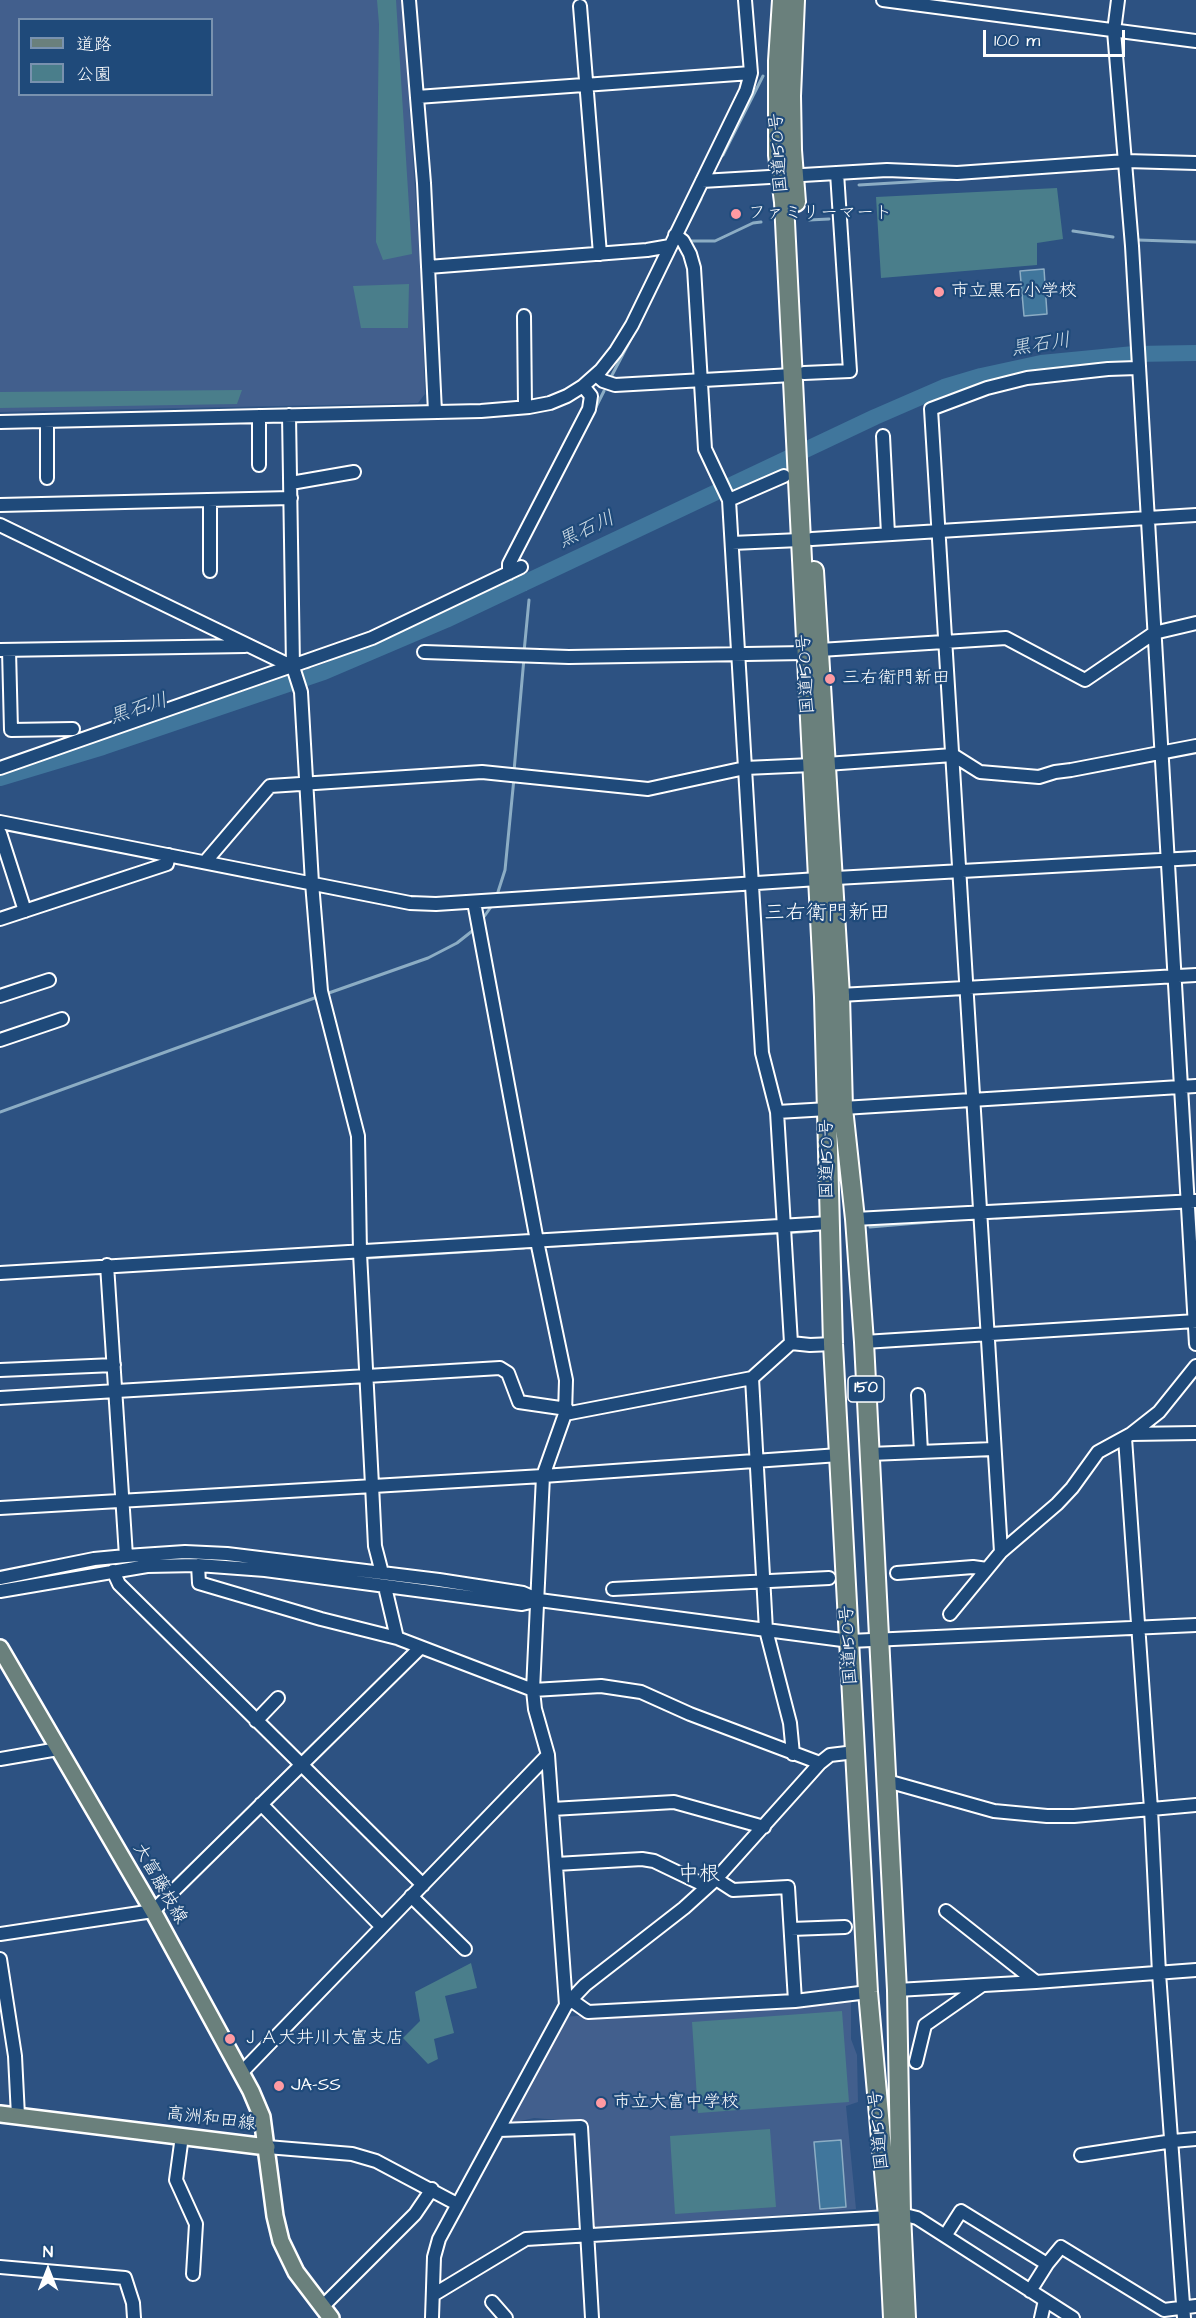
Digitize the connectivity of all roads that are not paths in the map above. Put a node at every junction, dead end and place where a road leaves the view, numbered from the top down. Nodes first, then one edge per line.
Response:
1 (409, 0) edge
2 (745, 0) edge
3 (782, 0) edge
4 (795, 0) edge
5 (884, 0) edge
6 (1118, 0) edge
7 (580, 6) dead end
8 (1114, 31) junction
9 (1196, 41) edge
10 (751, 72) junction
11 (585, 84) junction
12 (417, 97) junction
13 (1126, 161) junction
14 (1196, 163) edge
15 (837, 173) junction
16 (788, 176) junction
17 (702, 181) junction
18 (673, 241) junction
19 (600, 254) junction
20 (428, 267) junction
21 (524, 316) dead end
22 (1137, 366) junction
23 (798, 374) junction
24 (596, 375) junction
25 (701, 379) junction
26 (584, 386) junction
27 (525, 408) junction
28 (435, 412) junction
29 (290, 415) junction
30 (259, 416) junction
31 (47, 421) junction
32 (0, 422) edge
33 (883, 436) dead end
34 (259, 465) dead end
35 (796, 467) junction
36 (354, 472) dead end
37 (47, 478) dead end
38 (291, 483) junction
39 (291, 498) junction
40 (210, 500) junction
41 (729, 500) junction
42 (0, 505) edge
43 (1196, 515) edge
44 (1147, 518) junction
45 (0, 525) edge
46 (939, 531) junction
47 (888, 534) junction
48 (806, 540) junction
49 (732, 543) junction
50 (210, 571) dead end
51 (1196, 623) edge
52 (1154, 633) junction
53 (947, 642) junction
54 (249, 645) junction
55 (5, 650) edge
56 (813, 651) junction
57 (424, 652) dead end
58 (738, 655) junction
59 (293, 667) junction
60 (73, 729) dead end
61 (1196, 746) edge
62 (1160, 752) junction
63 (953, 755) junction
64 (819, 764) junction
65 (0, 768) edge
66 (745, 768) junction
67 (306, 784) junction
68 (0, 822) edge
69 (0, 833) edge
70 (169, 855) junction
71 (1196, 858) edge
72 (1168, 859) junction
73 (205, 862) junction
74 (960, 871) junction
75 (825, 879) junction
76 (312, 883) junction
77 (751, 883) junction
78 (474, 902) junction
79 (25, 911) junction
80 (0, 919) edge
81 (1196, 975) edge
82 (1175, 976) junction
83 (48, 980) dead end
84 (965, 988) junction
85 (840, 995) junction
86 (0, 996) edge
87 (62, 1019) dead end
88 (0, 1040) edge
89 (1196, 1086) edge
90 (1180, 1087) junction
91 (973, 1100) junction
92 (835, 1108) junction
93 (777, 1112) junction
94 (1192, 1202) edge
95 (980, 1214) junction
96 (855, 1219) junction
97 (829, 1223) junction
98 (784, 1230) junction
99 (537, 1241) junction
100 (360, 1253) junction
101 (107, 1265) junction
102 (0, 1273) edge
103 (1195, 1321) edge
104 (987, 1334) junction
105 (864, 1342) junction
106 (791, 1343) junction
107 (833, 1344) junction
108 (1196, 1344) edge
109 (114, 1365) junction
110 (1196, 1366) edge
111 (0, 1370) edge
112 (366, 1376) junction
113 (752, 1378) junction
114 (116, 1390) junction
115 (918, 1395) dead end
116 (0, 1398) edge
117 (566, 1411) junction
118 (1196, 1433) edge
119 (1128, 1436) junction
120 (993, 1449) junction
121 (921, 1452) junction
122 (870, 1454) junction
123 (838, 1455) junction
124 (755, 1460) junction
125 (543, 1476) junction
126 (372, 1485) junction
127 (122, 1501) junction
128 (0, 1508) edge
129 (1001, 1552) junction
130 (126, 1556) junction
131 (198, 1564) junction
132 (987, 1569) junction
133 (113, 1571) junction
134 (382, 1573) junction
135 (897, 1573) dead end
136 (0, 1578) edge
137 (829, 1578) dead end
138 (763, 1580) junction
139 (385, 1587) junction
140 (613, 1589) dead end
141 (0, 1591) edge
142 (538, 1600) junction
143 (950, 1614) dead end
144 (1196, 1625) edge
145 (1137, 1628) junction
146 (766, 1630) junction
147 (397, 1638) junction
148 (850, 1641) junction
149 (879, 1641) junction
150 (0, 1648) edge
151 (420, 1648) junction
152 (533, 1690) junction
153 (278, 1698) dead end
154 (256, 1721) junction
155 (58, 1749) junction
156 (855, 1752) junction
157 (793, 1754) junction
158 (548, 1755) junction
159 (0, 1759) edge
160 (820, 1763) junction
161 (300, 1765) junction
162 (887, 1781) junction
163 (261, 1804) junction
164 (1196, 1805) edge
165 (552, 1809) junction
166 (1151, 1809) junction
167 (764, 1827) junction
168 (556, 1863) junction
169 (711, 1883) junction
170 (423, 1885) junction
171 (411, 1896) junction
172 (153, 1911) junction
173 (946, 1911) dead end
174 (381, 1926) junction
175 (845, 1927) dead end
176 (791, 1929) junction
177 (0, 1934) edge
178 (465, 1949) dead end
179 (0, 1959) edge
180 (1196, 1970) edge
181 (1159, 1973) junction
182 (1036, 1982) junction
183 (982, 1985) junction
184 (897, 1990) junction
185 (868, 1992) junction
186 (795, 2001) junction
187 (569, 2002) junction
188 (916, 2062) dead end
189 (241, 2073) junction
190 (0, 2114) edge
191 (18, 2116) junction
192 (499, 2130) junction
193 (182, 2136) junction
194 (1196, 2139) edge
195 (1173, 2141) junction
196 (267, 2147) junction
197 (1081, 2156) dead end
198 (432, 2189) junction
199 (457, 2204) junction
200 (895, 2215) junction
201 (586, 2235) junction
202 (945, 2236) junction
203 (1047, 2264) junction
204 (0, 2267) edge
205 (193, 2274) dead end
206 (1030, 2290) junction
207 (433, 2295) junction
208 (1045, 2300) junction
209 (492, 2302) dead end
210 (1188, 2310) edge
211 (326, 2312) edge
212 (134, 2318) edge
213 (432, 2318) edge
214 (506, 2318) edge
215 (592, 2318) edge
216 (893, 2318) edge
217 (906, 2318) edge
218 (1041, 2318) edge
219 (1073, 2318) edge

1 - 12 street
2 - 10 street
3 - 16 highway, 国道150号 / 150
4 - 16 highway, 国道150号 / 150
5 - 8 street
6 - 8 street
7 - 11 street
8 - 9 street
8 - 13 street
10 - 11 street
10 - 17 street
11 - 12 street
11 - 19 street
12 - 20 street
13 - 14 street
13 - 15 street
13 - 22 street
15 - 16 street
15 - 23 street
16 - 17 street
16 - 23 highway, 国道150号 / 150
17 - 18 street
18 - 19 street
18 - 24 street
18 - 25 street
19 - 20 street
20 - 28 street
21 - 27 street
22 - 44 street
22 - 46 street
23 - 25 street
23 - 35 highway, 国道150号 / 150
24 - 25 street
24 - 26 street
25 - 41 street
26 - 27 street
26 - 59 street
27 - 28 street
28 - 29 street
29 - 30 street
29 - 38 street
30 - 31 street
30 - 34 street
31 - 32 street
31 - 37 street
33 - 47 street
35 - 41 street
35 - 48 highway, 国道150号 / 150
36 - 38 street
38 - 39 street
39 - 40 street
39 - 59 street
40 - 42 street
40 - 50 street
41 - 49 street
43 - 44 street
44 - 46 street
44 - 52 street
45 - 54 street
46 - 47 street
46 - 53 street
47 - 48 street
48 - 49 street
48 - 56 highway, 国道150号 / 150
49 - 58 street
51 - 52 street
52 - 53 street
52 - 62 street
53 - 56 street
53 - 63 street
54 - 55 street
54 - 59 street
55 - 60 street
56 - 58 street
56 - 64 highway, 国道150号 / 150
57 - 58 street
58 - 66 street
59 - 65 street
59 - 67 street
61 - 62 street
62 - 63 street
62 - 72 street
63 - 64 street
63 - 74 street
64 - 66 street
64 - 75 highway, 国道150号 / 150
66 - 67 street
66 - 77 street
67 - 73 street
67 - 76 street
68 - 70 street
69 - 79 street
70 - 73 street
70 - 79 street
71 - 72 street
72 - 74 street
72 - 82 street
73 - 76 street
74 - 75 street
74 - 84 street
75 - 77 street
75 - 85 highway, 国道150号 / 150
75 - 92 highway, 国道150号 / 150
76 - 78 street
76 - 100 street
77 - 78 street
77 - 93 street
78 - 99 street
79 - 80 street
81 - 82 street
82 - 84 street
82 - 90 street
83 - 86 street
84 - 85 street
84 - 91 street
85 - 92 highway, 国道150号 / 150
87 - 88 street
89 - 90 street
90 - 91 street
90 - 94 street
91 - 92 street
91 - 95 street
92 - 93 street
92 - 96 highway, 国道150号 / 150
92 - 97 highway, 国道150号 / 150
93 - 98 street
94 - 95 street
94 - 103 street
95 - 96 street
95 - 104 street
96 - 105 highway, 国道150号 / 150
97 - 98 street
97 - 107 highway, 国道150号 / 150
98 - 99 street
98 - 106 street
99 - 100 street
99 - 117 street
100 - 101 street
100 - 112 street
101 - 102 street
101 - 109 street
103 - 104 street
103 - 108 street
104 - 105 street
104 - 120 street
105 - 122 highway, 国道150号 / 150
106 - 107 street
106 - 113 street
107 - 123 highway, 国道150号 / 150
109 - 111 street
109 - 114 street
110 - 119 street
112 - 114 street
112 - 117 street
112 - 126 street
113 - 117 street
113 - 124 street
114 - 116 street
114 - 127 street
115 - 121 street
117 - 125 street
118 - 119 street
119 - 129 street
119 - 145 street
120 - 121 street
120 - 129 street
121 - 122 street
122 - 149 highway, 国道150号 / 150
123 - 124 street
123 - 148 highway, 国道150号 / 150
124 - 125 street
124 - 138 street
125 - 126 street
125 - 142 street
126 - 127 street
126 - 134 street
127 - 128 street
127 - 130 street
129 - 132 street
130 - 134 street
130 - 136 street
131 - 133 street
131 - 139 street
131 - 147 street
132 - 135 street
132 - 143 street
133 - 141 street
133 - 154 street
134 - 142 street
137 - 138 street
138 - 140 street
138 - 146 street
139 - 142 street
139 - 147 street
142 - 146 street
142 - 152 street
144 - 145 street
145 - 149 street
145 - 166 street
146 - 148 street
146 - 157 street
147 - 151 street
148 - 149 street
148 - 156 highway, 国道150号 / 150
149 - 162 highway, 国道150号 / 150
150 - 155 main road, 大富藤枝線
151 - 152 street
151 - 161 street
152 - 157 street
152 - 158 street
153 - 154 street
154 - 161 street
155 - 159 street
155 - 172 main road, 大富藤枝線
156 - 160 street
156 - 185 highway, 国道150号 / 150
157 - 160 street
158 - 165 street
158 - 170 street
160 - 167 street
161 - 163 street
161 - 170 street
162 - 166 street
162 - 184 highway, 国道150号 / 150
163 - 172 street
163 - 174 street
164 - 166 street
165 - 167 street
165 - 168 street
166 - 181 street
167 - 169 street
168 - 169 street
168 - 187 street
169 - 176 street
169 - 187 street
170 - 171 street
171 - 174 street
171 - 178 street
172 - 177 street
172 - 189 main road, 大富藤枝線
173 - 182 street
174 - 189 street
175 - 176 street
176 - 186 street
179 - 191 street
180 - 181 street
181 - 182 street
181 - 195 street
182 - 183 street
183 - 184 street
183 - 188 street
184 - 200 highway, 国道150号 / 150
185 - 186 street
185 - 200 highway, 国道150号 / 150
186 - 187 street
187 - 192 street
189 - 196 main road, 大富藤枝線
190 - 191 main road, 高洲和田線
191 - 193 main road, 高洲和田線
192 - 199 street
192 - 201 street
193 - 196 main road, 高洲和田線
193 - 205 street
194 - 195 street
195 - 197 street
195 - 210 street
196 - 198 street
196 - 211 main road, 高洲和田線
198 - 199 street
198 - 211 street
199 - 207 street
200 - 201 street
200 - 202 street
200 - 216 highway, 国道150号 / 150
200 - 217 highway, 国道150号 / 150
201 - 207 street
201 - 215 street
202 - 203 street
202 - 206 street
203 - 206 street
203 - 210 street
204 - 212 street
206 - 208 street
207 - 213 street
208 - 218 street
208 - 219 street
209 - 214 street

